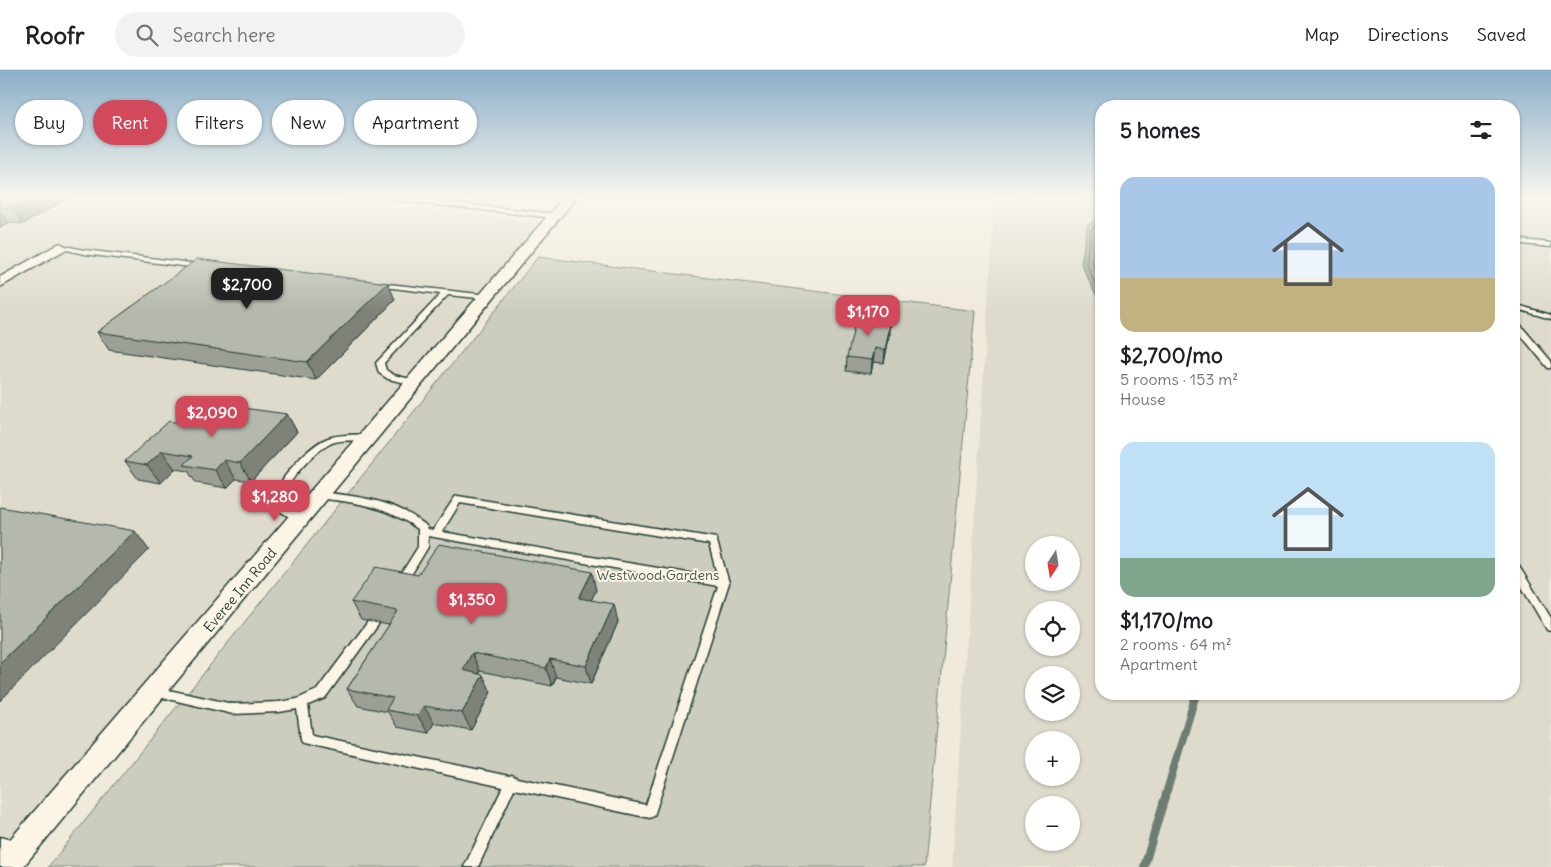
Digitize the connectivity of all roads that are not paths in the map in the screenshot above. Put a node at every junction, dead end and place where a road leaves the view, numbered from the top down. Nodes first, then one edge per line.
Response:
1 (539, 235) edge
2 (1520, 242) edge
3 (1551, 245) edge
4 (60, 247) joint
5 (204, 266) edge
6 (0, 283) edge
7 (368, 284) edge
8 (446, 293) junction
9 (488, 297) junction
10 (1520, 308) edge
11 (1551, 317) edge
12 (1520, 331) edge
13 (1551, 366) edge
14 (415, 383) junction
15 (369, 437) junction
16 (320, 495) junction
17 (300, 519) junction
18 (423, 532) junction
19 (436, 534) junction
20 (1520, 576) edge
21 (724, 583) junction
22 (398, 587) edge
23 (374, 622) edge
24 (1551, 627) edge
25 (154, 691) junction
26 (302, 703) junction
27 (512, 781) junction
28 (0, 843) edge
29 (21, 848) junction
30 (5, 867) edge
31 (471, 867) edge

1 - 9 street, Everee Inn Road
2 - 3 lane
4 - 5 lane
4 - 6 street
7 - 8 lane
8 - 9 lane
8 - 14 lane
9 - 14 street, Everee Inn Road
10 - 11 lane
12 - 13 lane
14 - 15 street, Everee Inn Road
15 - 16 street, Everee Inn Road
15 - 17 lane
16 - 17 street, Everee Inn Road
16 - 18 lane
17 - 25 street, Everee Inn Road
18 - 19 lane
18 - 22 lane
19 - 21 lane
19 - 21 lane
20 - 24 lane
21 - 27 lane
23 - 26 lane
25 - 26 lane
25 - 29 street, Everee Inn Road
26 - 27 lane
27 - 31 lane
28 - 29 lane
29 - 30 street, Everee Inn Road

